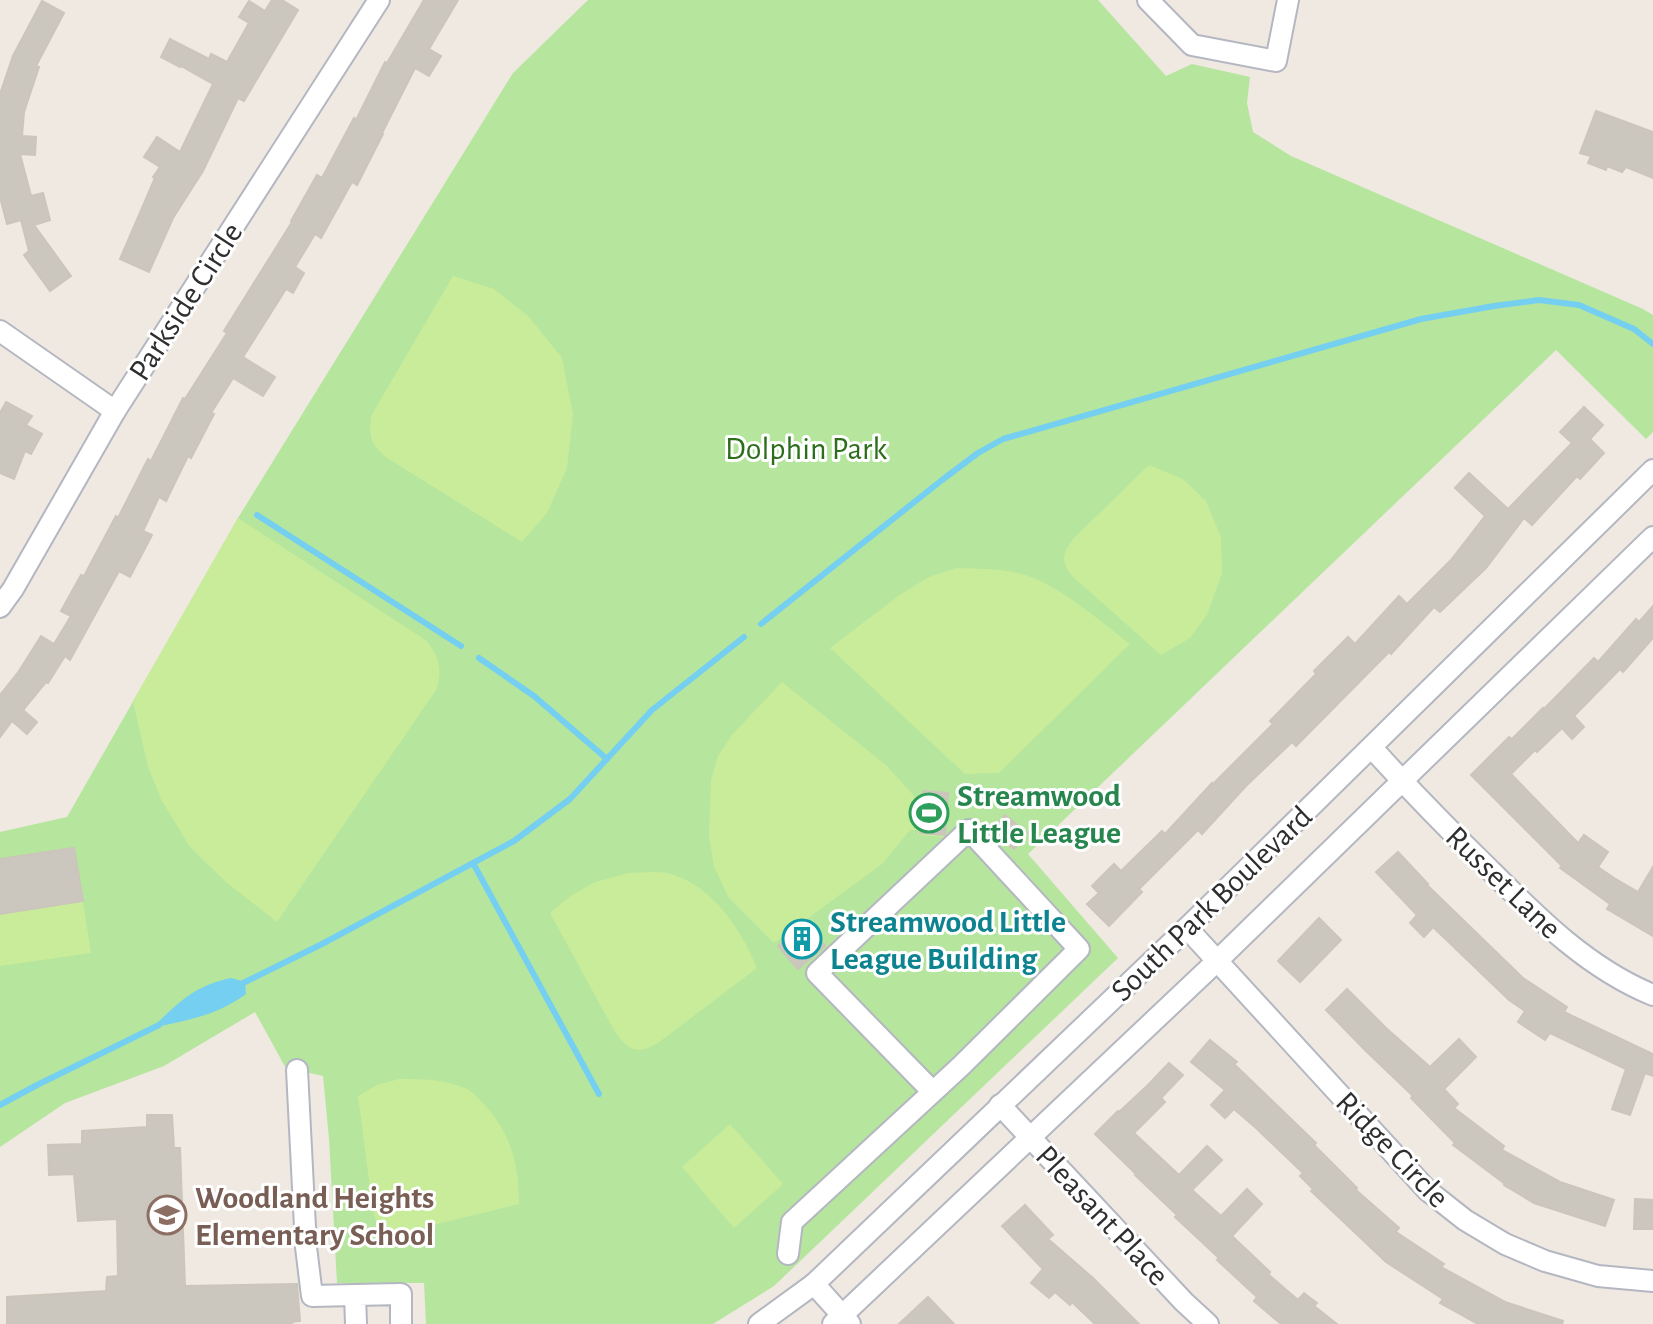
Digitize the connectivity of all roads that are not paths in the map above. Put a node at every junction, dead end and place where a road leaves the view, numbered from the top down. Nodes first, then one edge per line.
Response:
1 (379, 0) edge
2 (1288, 0) edge
3 (1152, 2) edge
4 (0, 331) edge
5 (115, 411) junction
6 (1653, 470) edge
7 (1653, 537) edge
8 (0, 607) edge
9 (1372, 748) junction
10 (1403, 782) junction
11 (1187, 928) junction
12 (1217, 961) junction
13 (1653, 995) edge
14 (297, 1070) dead end
15 (932, 1091) junction
16 (1000, 1105) junction
17 (1031, 1138) junction
18 (788, 1254) dead end
19 (1653, 1281) edge
20 (814, 1284) junction
21 (355, 1295) junction
22 (842, 1321) edge
23 (356, 1324) edge
24 (401, 1324) edge
25 (759, 1324) edge
26 (1208, 1324) edge

1 - 5 street, Parkside Circle
2 - 3 street
4 - 5 street
5 - 8 street, Parkside Circle
6 - 9 street, South Park Boulevard
7 - 10 street, South Park Boulevard
9 - 10 street, Russet Lane
9 - 11 street, South Park Boulevard
10 - 12 street, South Park Boulevard
10 - 13 street, Russet Lane
11 - 12 street, Ridge Circle
11 - 16 street, South Park Boulevard
12 - 17 street, South Park Boulevard
12 - 19 street, Ridge Circle
14 - 21 street
15 - 15 street
15 - 18 street
16 - 17 street, Pleasant Place
16 - 20 street, South Park Boulevard
17 - 22 street, South Park Boulevard
17 - 26 street, Pleasant Place
20 - 22 street
20 - 25 street, South Park Boulevard
21 - 23 street
21 - 24 street

